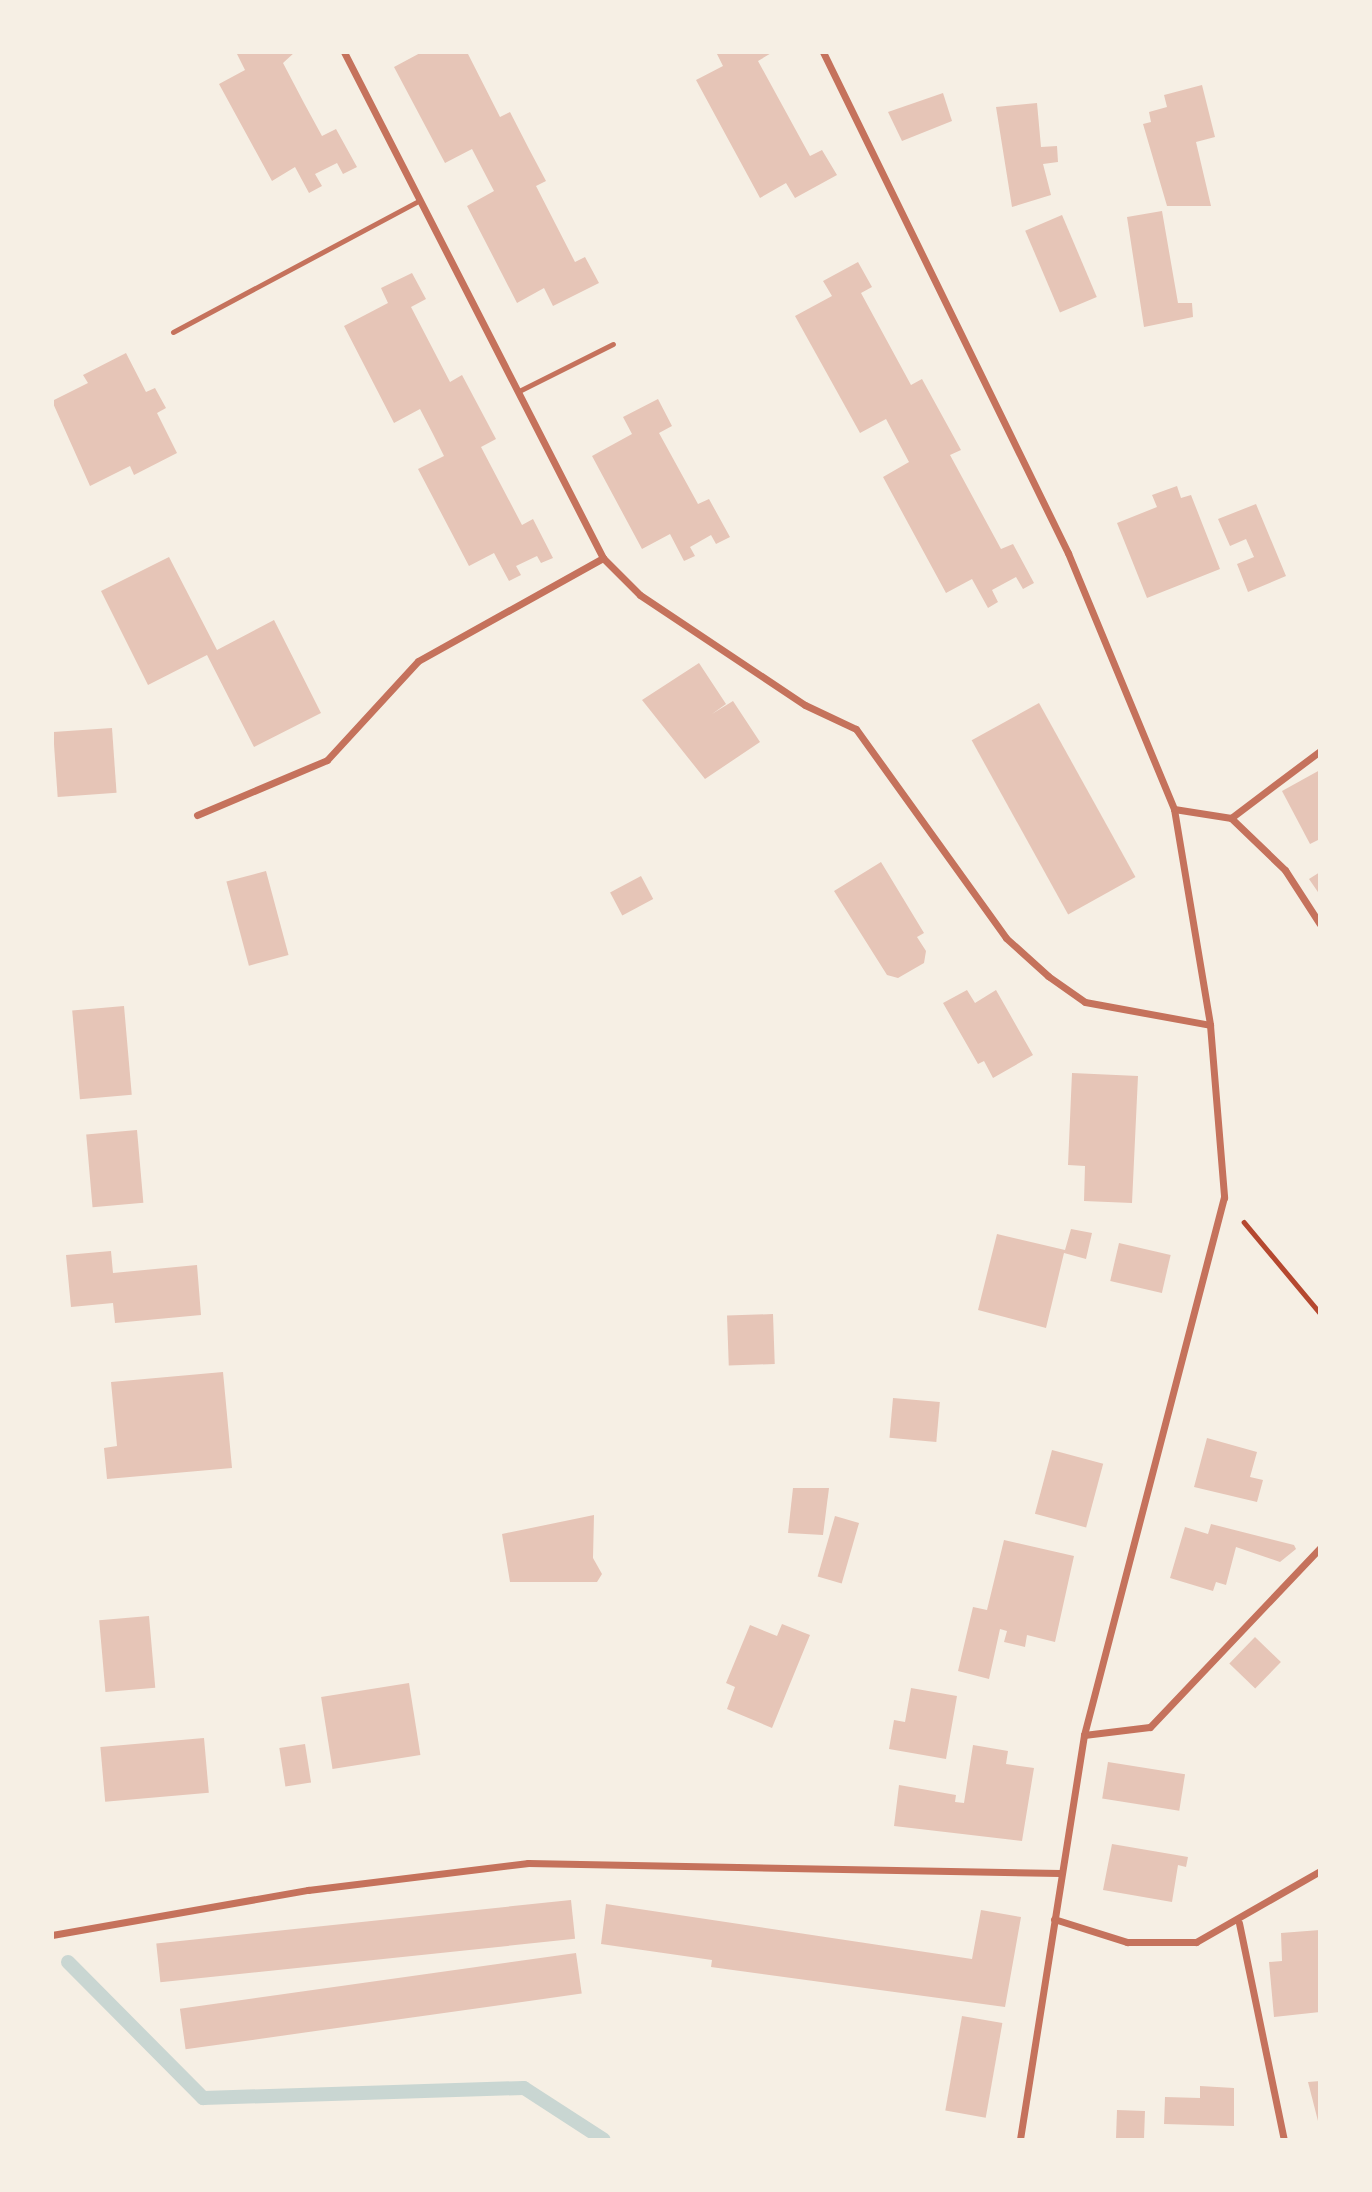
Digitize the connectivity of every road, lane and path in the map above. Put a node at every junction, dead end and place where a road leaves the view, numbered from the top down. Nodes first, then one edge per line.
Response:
1 (344, 52) edge
2 (822, 52) edge
3 (420, 200) junction
4 (173, 332) dead end
5 (614, 344) dead end
6 (519, 391) junction
7 (603, 558) junction
8 (1320, 751) edge
9 (1174, 809) junction
10 (197, 815) dead end
11 (1231, 818) junction
12 (1320, 925) edge
13 (1210, 1025) junction
14 (1224, 1197) junction
15 (1320, 1313) edge
16 (1320, 1548) edge
17 (1084, 1735) junction
18 (1320, 1871) edge
19 (1060, 1873) junction
20 (1054, 1919) junction
21 (1239, 1923) junction
22 (52, 1935) edge
23 (1020, 2140) edge
24 (1284, 2140) edge

1 - 3 street
2 - 9 street
3 - 4 lane
3 - 6 street
5 - 6 lane
6 - 7 street
7 - 10 street
7 - 13 street
8 - 11 street
9 - 11 street
9 - 13 street
11 - 12 street
13 - 14 street
14 - 15 path
14 - 17 street
16 - 17 street
17 - 19 street
18 - 21 street
19 - 20 street
19 - 22 street
20 - 21 street
20 - 23 street
21 - 24 street

